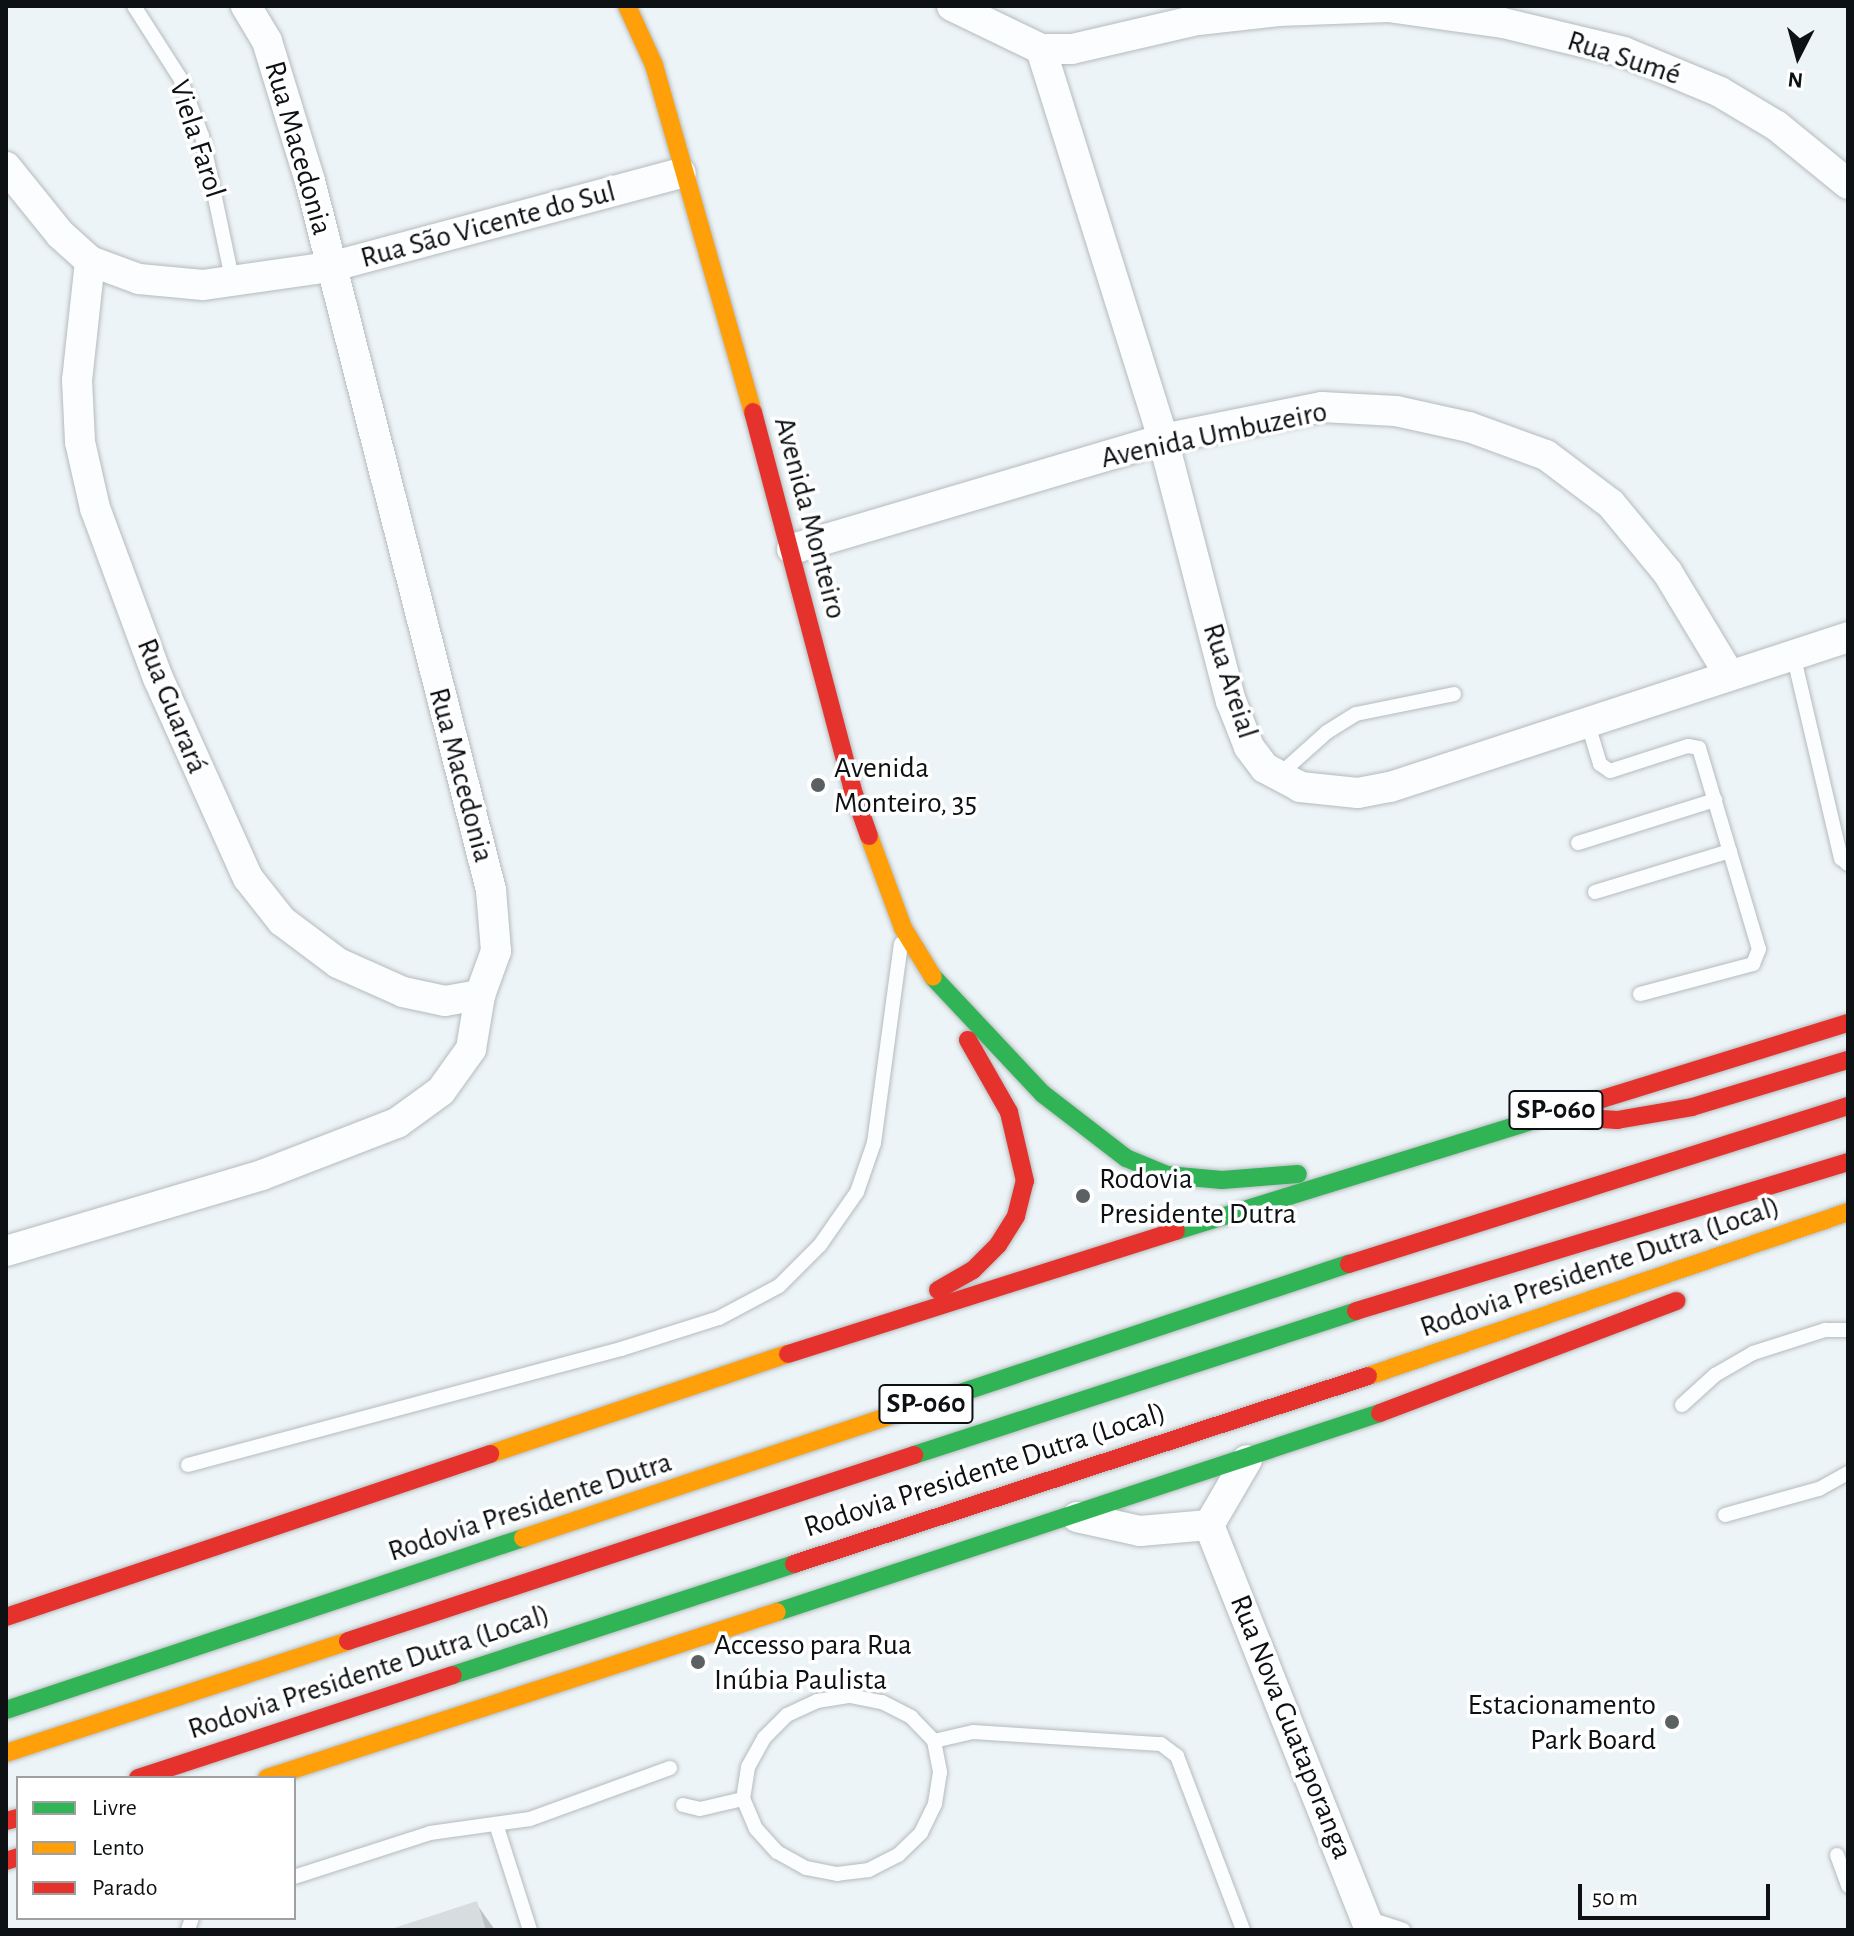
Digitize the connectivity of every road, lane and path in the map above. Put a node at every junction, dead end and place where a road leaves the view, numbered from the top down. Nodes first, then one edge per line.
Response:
1 (134, 6) edge
2 (246, 6) edge
3 (627, 6) edge
4 (952, 6) edge
5 (658, 21) dead end
6 (1041, 49) junction
7 (654, 65) junction
8 (6, 167) edge
9 (681, 173) junction
10 (1848, 184) edge
11 (90, 261) junction
12 (330, 267) junction
13 (233, 283) junction
14 (1163, 439) junction
15 (792, 549) junction
16 (1848, 637) edge
17 (1793, 654) junction
18 (1729, 674) junction
19 (1454, 694) dead end
20 (1587, 721) junction
21 (1279, 775) junction
22 (1715, 800) junction
23 (1578, 843) dead end
24 (1730, 851) junction
25 (1848, 864) edge
26 (1595, 892) dead end
27 (903, 928) junction
28 (933, 977) junction
29 (1640, 994) dead end
30 (480, 995) junction
31 (1848, 1008) edge
32 (1848, 1023) edge
33 (1743, 1053) junction
34 (1848, 1060) edge
35 (1848, 1106) edge
36 (1540, 1115) junction
37 (1848, 1162) edge
38 (1370, 1168) junction
39 (1848, 1212) edge
40 (6, 1251) edge
41 (1702, 1291) dead end
42 (888, 1320) junction
43 (1848, 1330) edge
44 (1682, 1405) dead end
45 (1247, 1460) junction
46 (188, 1465) dead end
47 (1848, 1473) edge
48 (1725, 1515) dead end
49 (1074, 1516) junction
50 (1209, 1525) junction
51 (6, 1617) edge
52 (6, 1710) edge
53 (934, 1741) junction
54 (6, 1753) edge
55 (670, 1768) dead end
56 (144, 1776) edge
57 (273, 1776) edge
58 (743, 1799) junction
59 (683, 1805) dead end
60 (496, 1824) junction
61 (1837, 1855) dead end
62 (296, 1876) edge
63 (1848, 1886) edge
64 (1368, 1924) edge
65 (530, 1930) edge
66 (1243, 1930) edge
67 (1403, 1930) edge

1 - 13 lane, Viela Farol
2 - 12 street, Rua Macedonia
3 - 7 main road, Avenida Monteiro
4 - 6 street, Rua Sumé
5 - 7 main road, Avenida Monteiro
6 - 10 street, Rua Sumé
6 - 14 street, Rua Areial
7 - 9 main road, Avenida Monteiro
8 - 11 street, Rua São Vicente do Sul
9 - 12 street, Rua São Vicente do Sul
9 - 15 main road, Avenida Monteiro
11 - 13 street, Rua São Vicente do Sul
11 - 30 street, Rua Guarará
12 - 13 street, Rua São Vicente do Sul
12 - 30 street, Rua Macedonia
14 - 15 street, Avenida Umbuzeiro
14 - 18 street, Avenida Umbuzeiro
14 - 21 street, Rua Areial
15 - 27 main road, Avenida Monteiro
16 - 17 street, Rua Areial
17 - 18 street, Rua Areial
17 - 25 lane
18 - 20 street, Rua Areial
19 - 21 lane
20 - 21 street, Rua Areial
20 - 22 lane
22 - 23 lane
22 - 24 lane
24 - 26 lane
24 - 29 lane
27 - 28 main road, Avenida Monteiro
27 - 46 lane
28 - 38 main road
28 - 42 main road
30 - 40 street, Rua Macedonia
31 - 33 main road
32 - 33 main road, Rodovia Presidente Dutra / SP-060
33 - 36 main road, Rodovia Presidente Dutra / SP-060
34 - 36 main road
35 - 52 main road, Rodovia Presidente Dutra / SP-060
36 - 38 main road, Rodovia Presidente Dutra / SP-060
37 - 54 main road, SP-060
38 - 42 main road, Rodovia Presidente Dutra / SP-060
39 - 56 main road, Rodovia Presidente Dutra (Local)
41 - 45 main road
42 - 51 main road, Rodovia Presidente Dutra / SP-060
43 - 44 lane
45 - 49 main road
45 - 50 street
47 - 48 lane
49 - 50 street
49 - 57 main road
50 - 64 street, Rua Nova Guataporanga
53 - 58 lane
53 - 58 lane
53 - 66 lane
55 - 60 lane
58 - 59 lane
60 - 62 lane
60 - 65 lane
61 - 63 lane
64 - 67 lane

